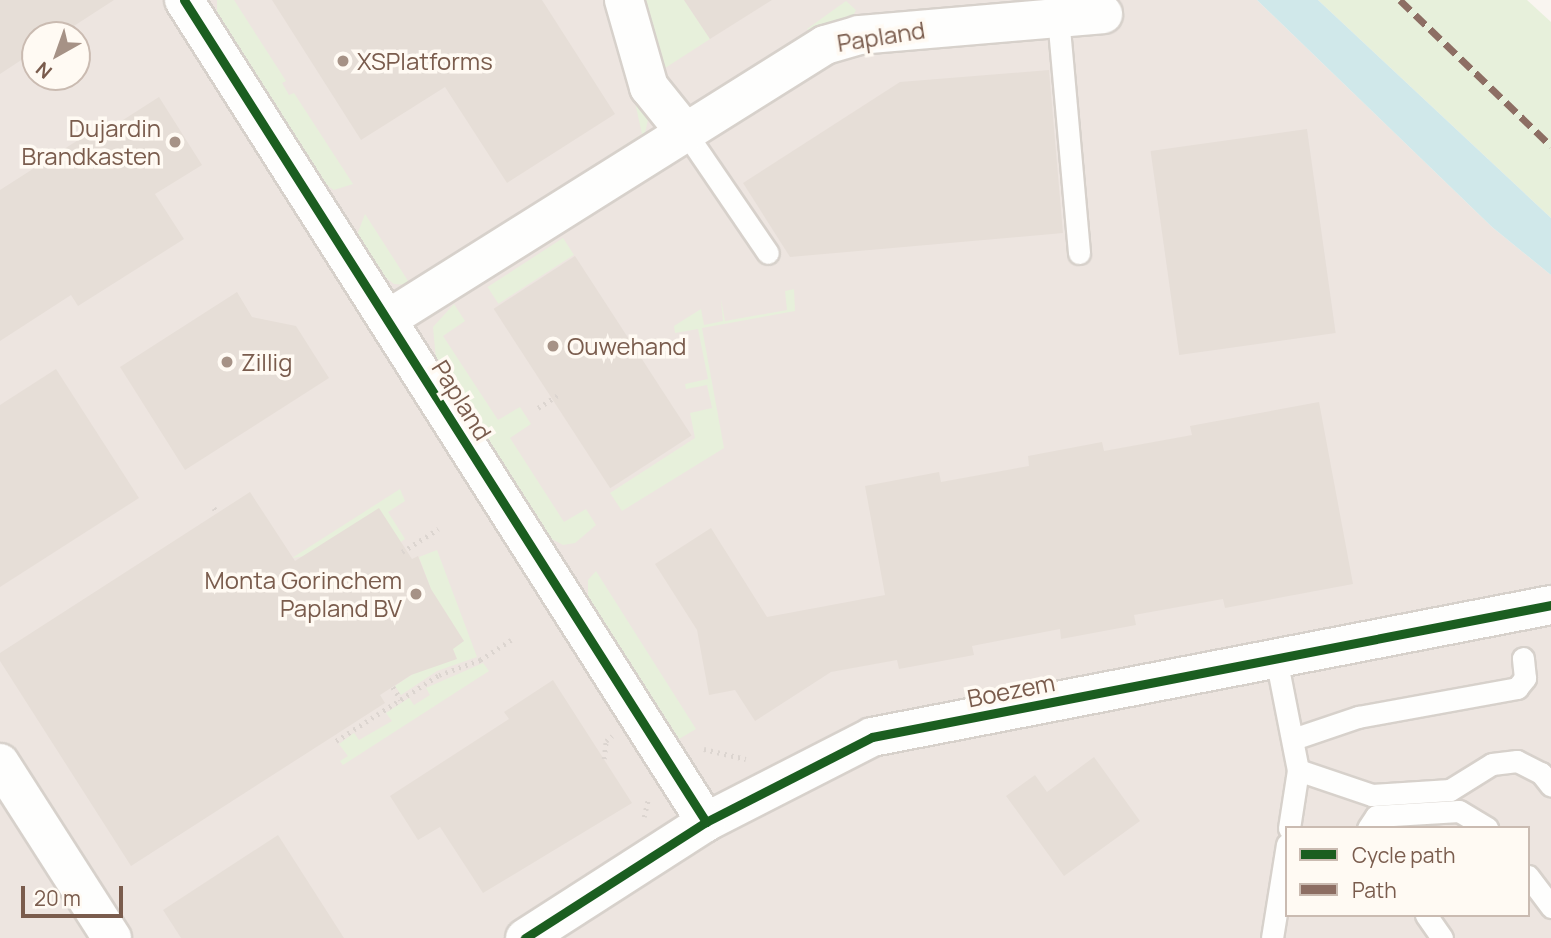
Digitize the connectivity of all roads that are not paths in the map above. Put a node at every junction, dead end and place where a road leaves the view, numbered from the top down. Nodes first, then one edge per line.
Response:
1 (184, 0) edge
2 (624, 0) edge
3 (1058, 9) edge
4 (1103, 15) dead end
5 (686, 133) junction
6 (768, 253) dead end
7 (1079, 253) dead end
8 (388, 319) junction
9 (1551, 605) edge
10 (1523, 657) dead end
11 (1276, 658) junction
12 (1293, 738) junction
13 (0, 763) edge
14 (1298, 770) junction
15 (1551, 786) edge
16 (706, 822) junction
17 (1289, 826) edge
18 (1369, 826) edge
19 (1485, 826) edge
20 (1285, 857) edge
21 (1530, 879) edge
22 (1551, 907) edge
23 (1427, 917) edge
24 (112, 938) edge
25 (525, 938) edge
26 (1272, 938) edge
27 (1442, 938) edge

1 - 8 street, Papland
2 - 5 street
3 - 4 street, Papland
3 - 5 street, Papland
3 - 7 lane
5 - 6 lane
5 - 8 street, Papland
8 - 16 street, Papland
9 - 11 street, Boezem
10 - 12 lane
11 - 12 lane
11 - 16 street, Boezem
12 - 14 lane
13 - 24 street
14 - 15 lane
14 - 17 lane
16 - 25 street, Boezem
18 - 19 lane
20 - 26 lane
21 - 22 lane
23 - 27 lane

